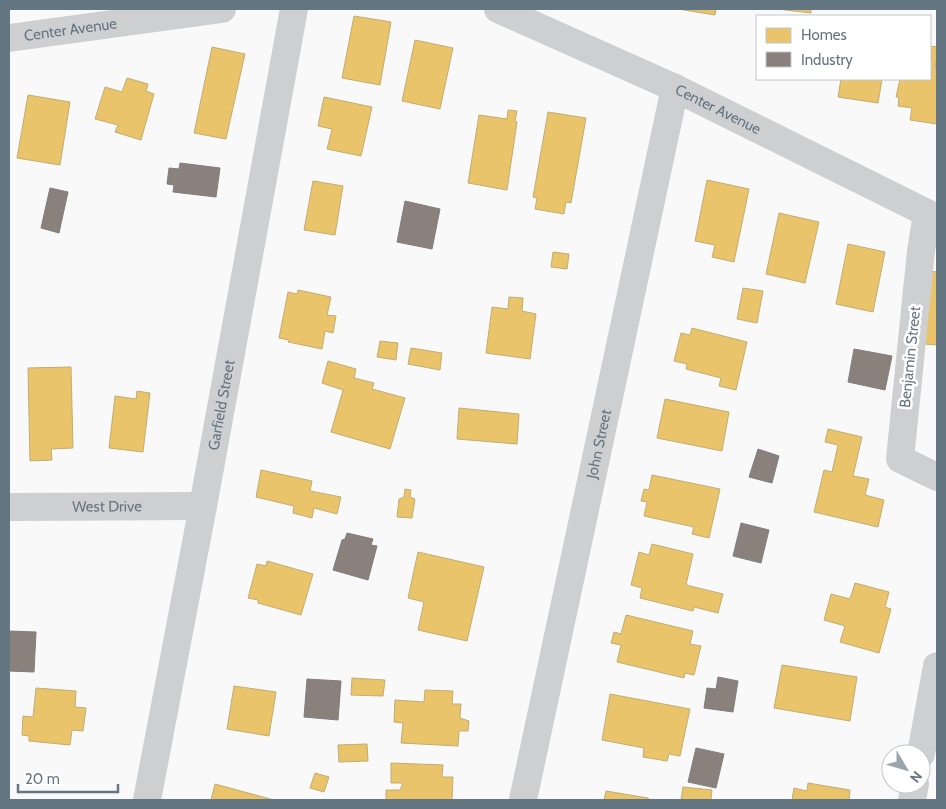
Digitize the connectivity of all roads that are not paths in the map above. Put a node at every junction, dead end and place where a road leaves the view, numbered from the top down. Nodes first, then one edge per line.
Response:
1 (222, 9) edge
2 (294, 9) edge
3 (498, 9) edge
4 (9, 38) edge
5 (675, 88) junction
6 (932, 216) edge
7 (937, 477) edge
8 (203, 506) junction
9 (9, 507) edge
10 (937, 666) edge
11 (923, 744) edge
12 (147, 800) edge
13 (523, 800) edge

1 - 4 street, Center Avenue
2 - 8 street, Garfield Street
3 - 5 street, Center Avenue
5 - 6 street, Center Avenue
5 - 13 street, John Street
6 - 7 street, Benjamin Street
8 - 9 street, West Drive
8 - 12 street, Garfield Street
10 - 11 street

